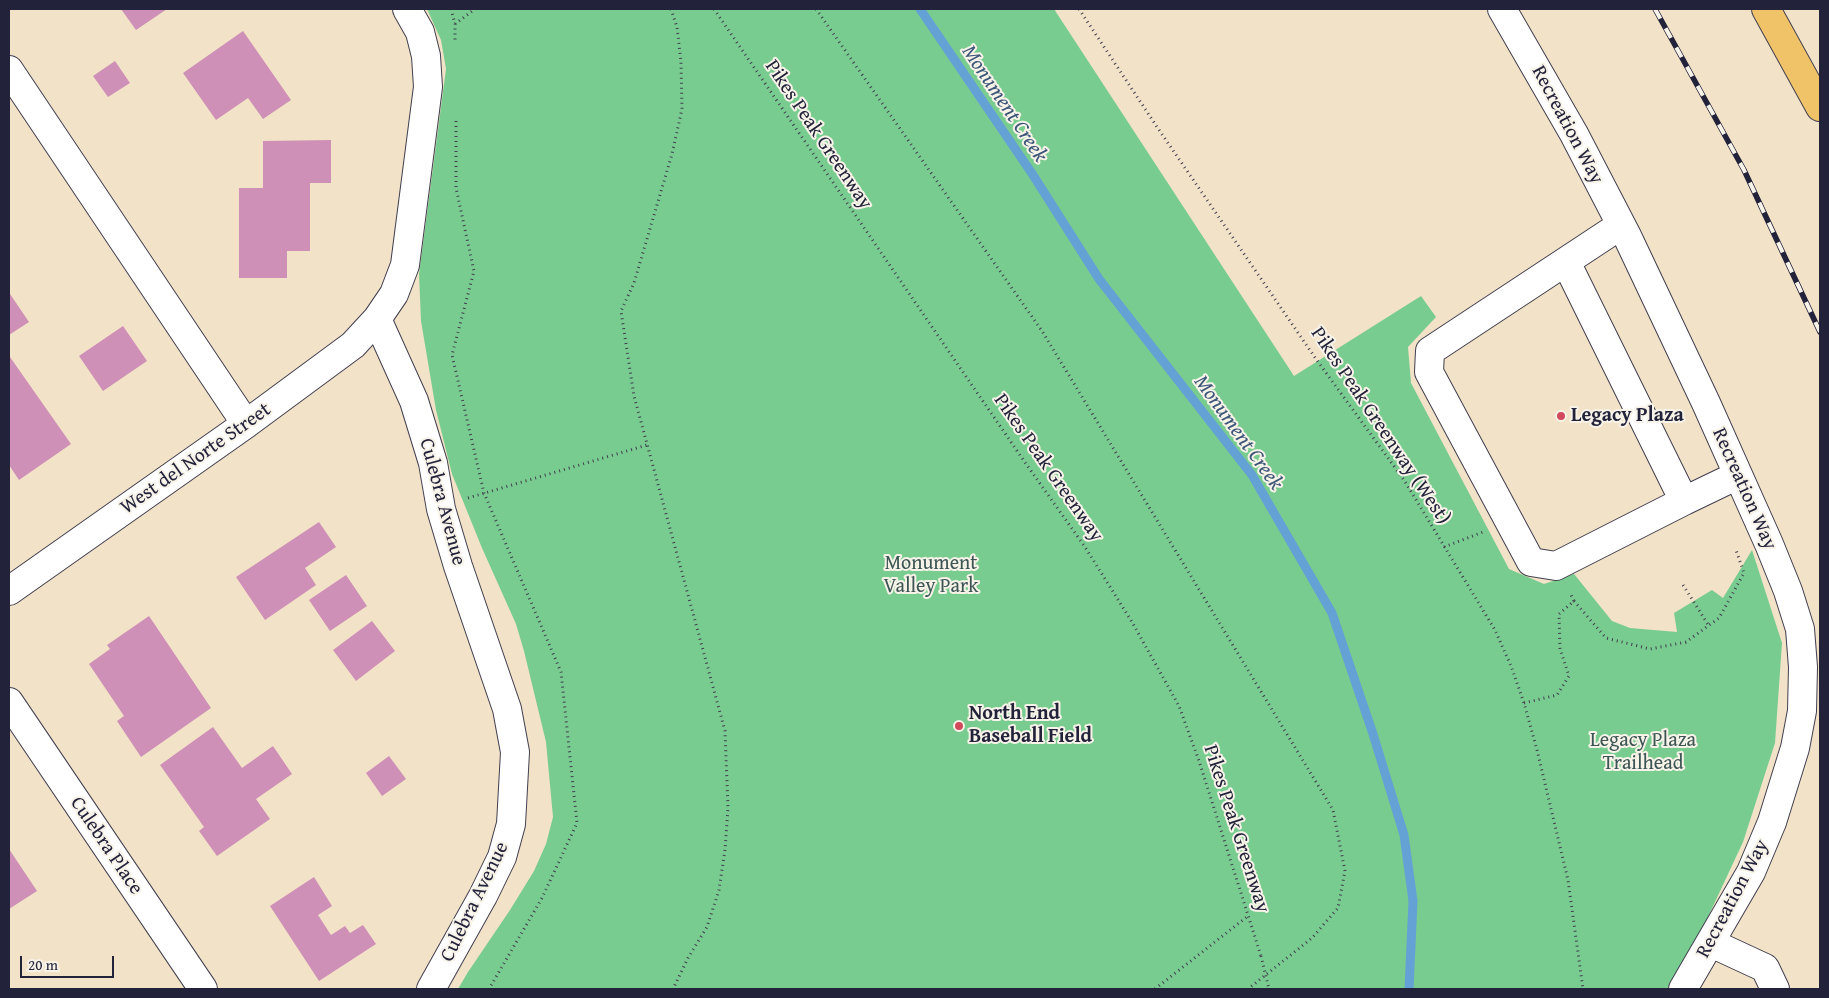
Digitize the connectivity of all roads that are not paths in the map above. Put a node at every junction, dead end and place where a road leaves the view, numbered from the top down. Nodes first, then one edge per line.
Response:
1 (407, 9) edge
2 (1502, 9) edge
3 (1766, 9) edge
4 (9, 70) edge
5 (1820, 107) edge
6 (1621, 225) junction
7 (1566, 262) junction
8 (377, 319) junction
9 (246, 424) junction
10 (1738, 475) junction
11 (1684, 501) junction
12 (9, 591) edge
13 (9, 702) edge
14 (1711, 942) junction
15 (203, 989) edge
16 (431, 989) edge
17 (1683, 989) edge
18 (1775, 989) edge

1 - 8 street
2 - 6 street, Recreation Way
3 - 5 highway
4 - 9 street
6 - 7 street
6 - 10 street, Recreation Way
7 - 11 street
7 - 11 street
8 - 9 street, West del Norte Street
8 - 16 street, Culebra Avenue
9 - 12 street, West del Norte Street
10 - 11 street
10 - 14 street, Recreation Way
13 - 15 street, Culebra Place
14 - 17 street, Recreation Way
14 - 18 street

